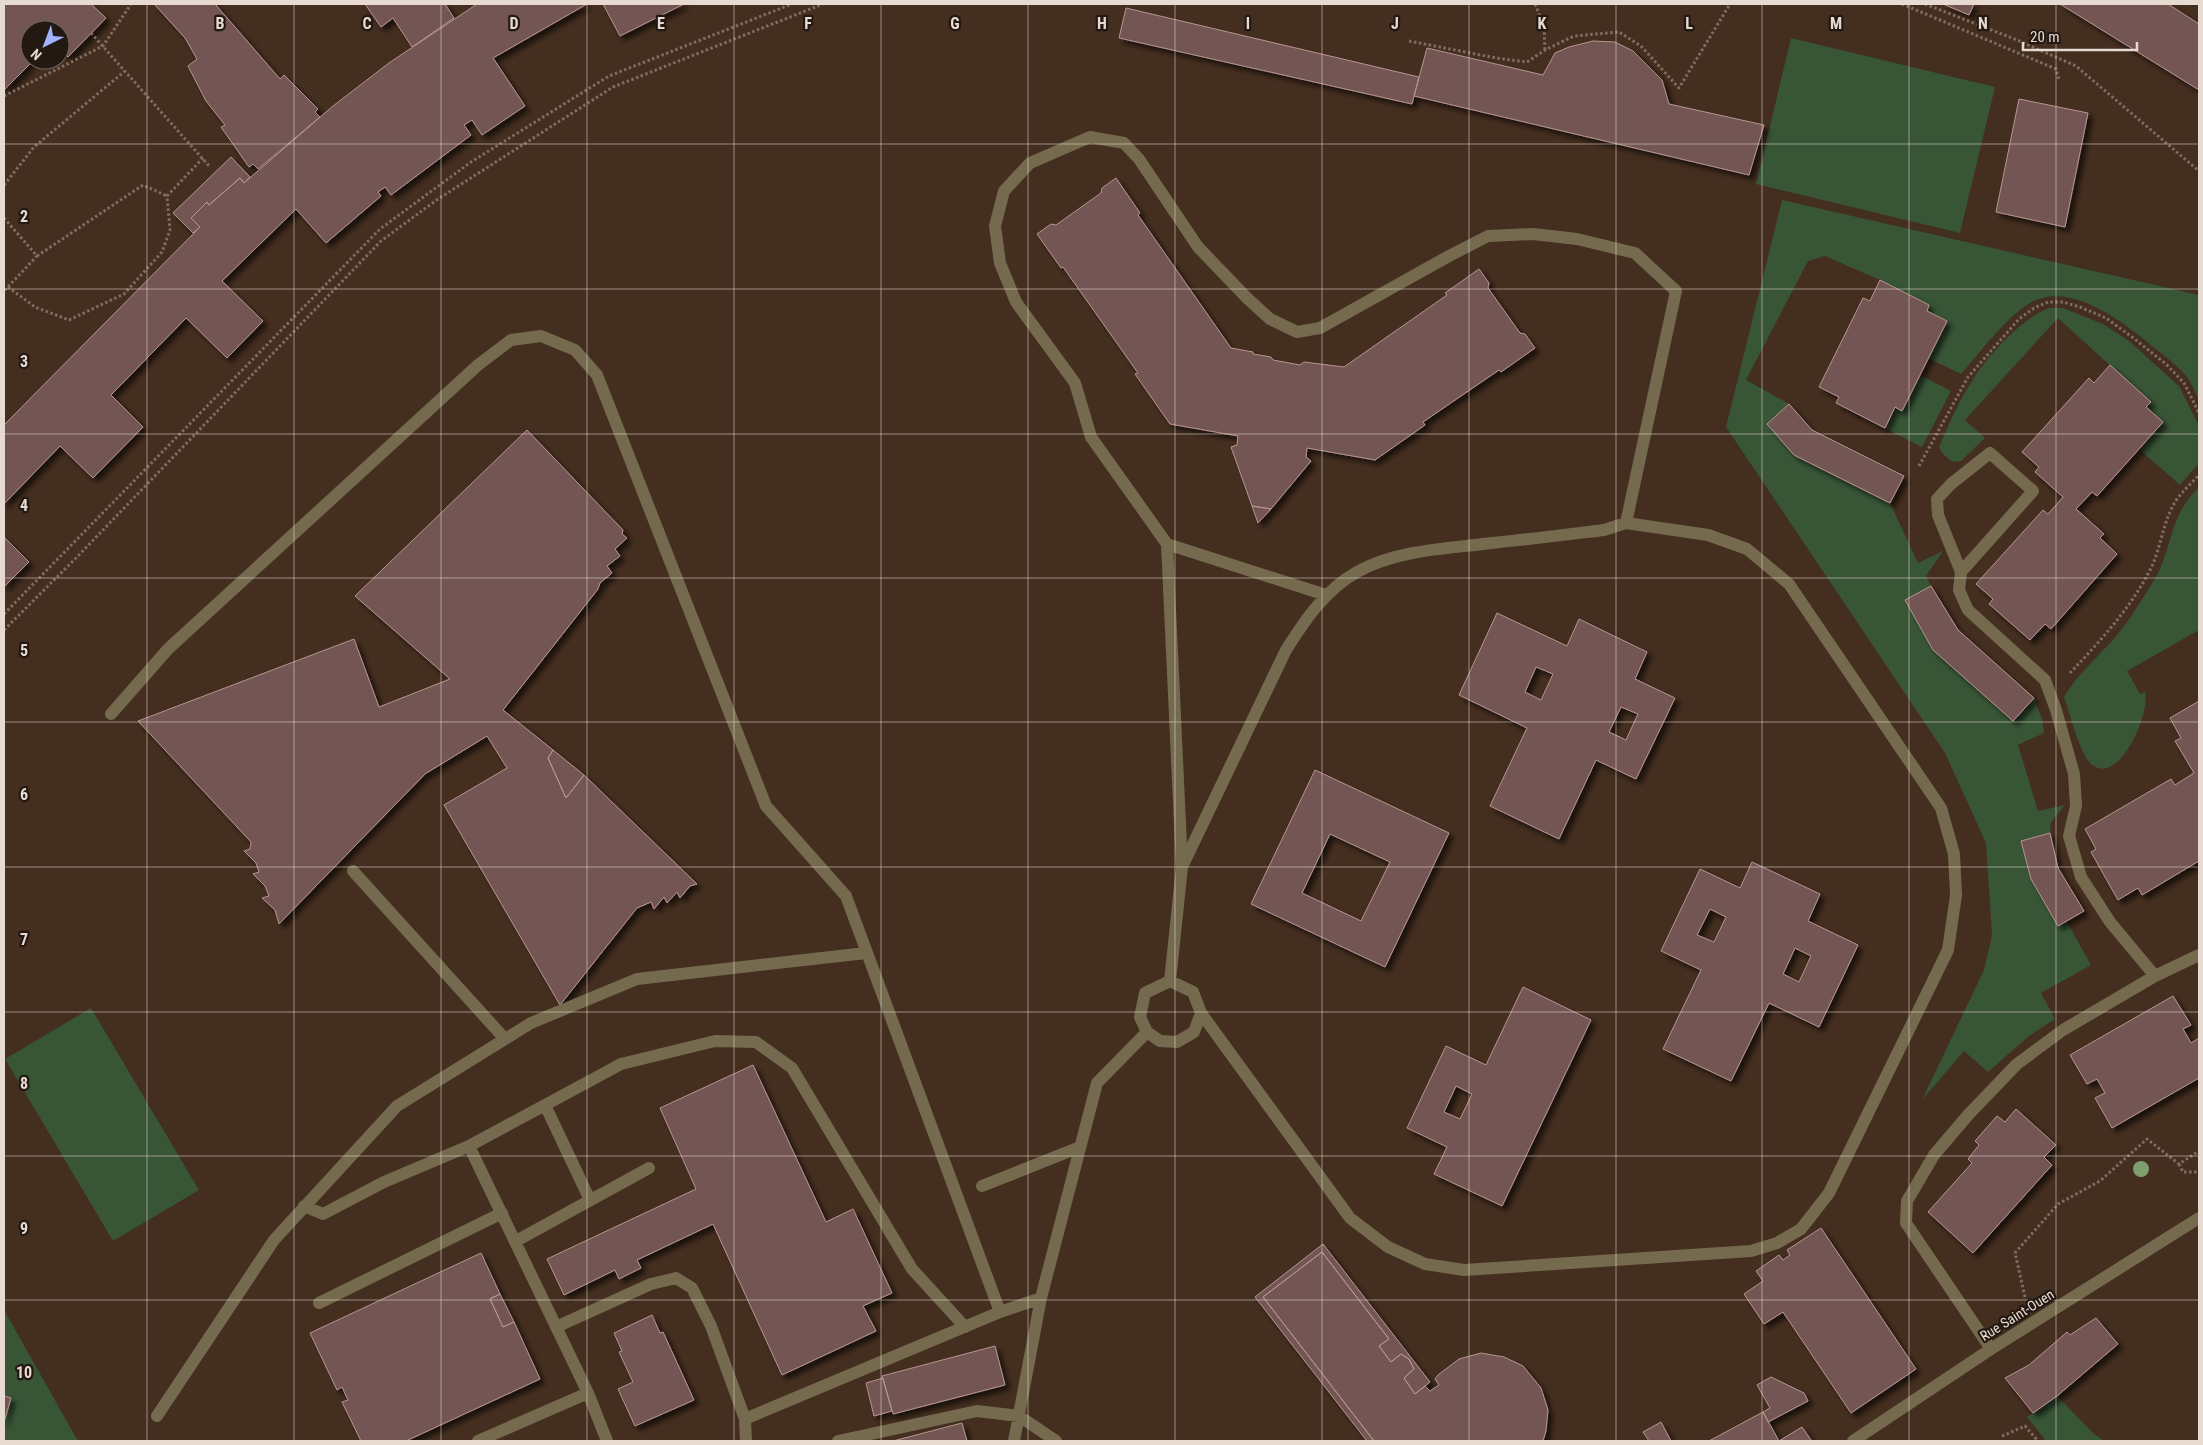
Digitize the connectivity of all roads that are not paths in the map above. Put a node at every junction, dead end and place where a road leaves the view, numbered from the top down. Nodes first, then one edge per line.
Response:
1 (1626, 523) junction
2 (1167, 544) junction
3 (1961, 572) junction
4 (1326, 595) junction
5 (111, 714) dead end
6 (1182, 867) junction
7 (353, 871) dead end
8 (866, 953) junction
9 (2199, 955) edge
10 (2156, 976) junction
11 (1170, 981) junction
12 (1201, 1013) junction
13 (1147, 1032) junction
14 (505, 1039) junction
15 (545, 1105) junction
16 (469, 1146) junction
17 (1080, 1147) junction
18 (649, 1168) dead end
19 (982, 1186) dead end
20 (590, 1200) junction
21 (304, 1206) junction
22 (502, 1213) junction
23 (2199, 1218) edge
24 (516, 1241) junction
25 (1041, 1298) junction
26 (319, 1303) dead end
27 (1000, 1312) junction
28 (556, 1327) junction
29 (965, 1327) junction
30 (1991, 1349) junction
31 (588, 1393) junction
32 (157, 1416) dead end
33 (1019, 1416) junction
34 (744, 1419) junction
35 (478, 1441) edge
36 (608, 1441) edge
37 (746, 1441) edge
38 (838, 1441) edge
39 (1014, 1441) edge
40 (1056, 1441) edge
41 (1853, 1441) edge

1 - 2 street
1 - 4 street
1 - 12 street
2 - 4 street
2 - 6 street
3 - 3 street
3 - 10 street
4 - 6 street
5 - 8 street
6 - 11 street
7 - 14 street
8 - 14 street
8 - 27 street
9 - 10 street
10 - 30 street
11 - 12 street
11 - 13 street
12 - 13 street
13 - 17 street
14 - 21 street
15 - 16 street
15 - 20 street
15 - 29 street
16 - 21 street
16 - 22 street
17 - 19 street
17 - 25 street
18 - 20 street
20 - 24 street
21 - 32 street
22 - 24 street
22 - 26 street
23 - 30 street, Rue Saint-Ouen
24 - 28 street
25 - 27 street
25 - 33 street
27 - 29 street
28 - 31 street
28 - 34 street
29 - 34 street
30 - 41 street, Rue Saint-Ouen
31 - 35 street
31 - 36 street
33 - 38 street
33 - 39 street
33 - 40 street
34 - 37 street

